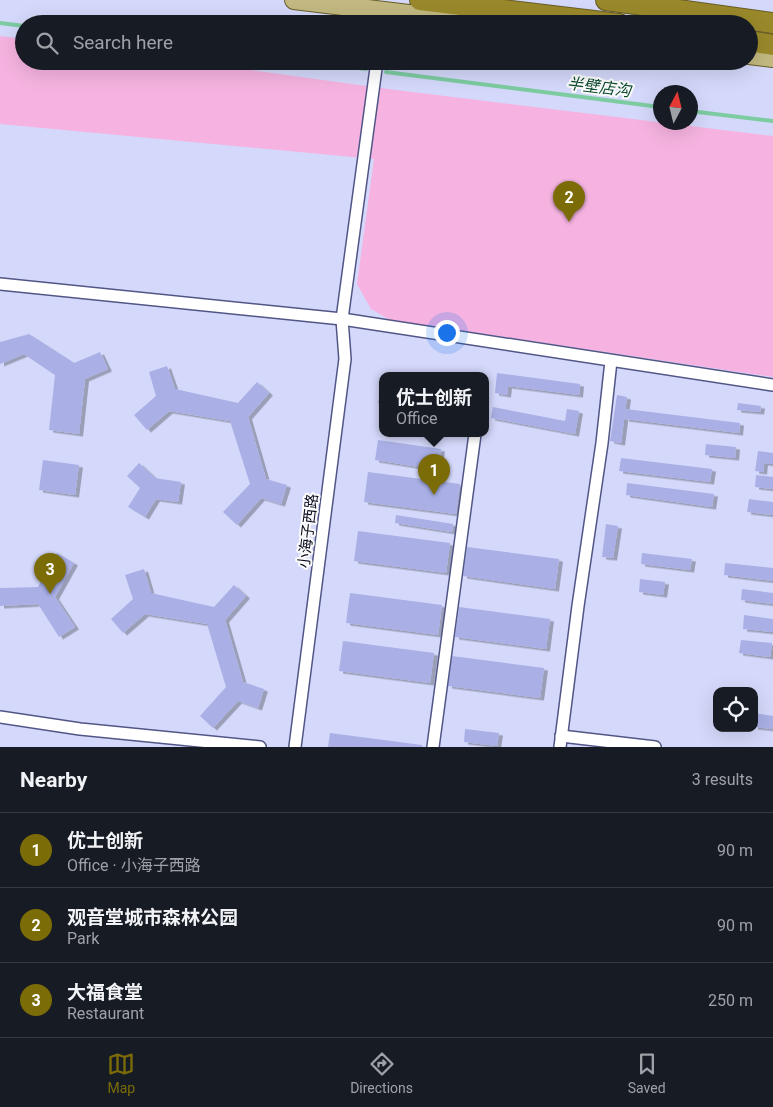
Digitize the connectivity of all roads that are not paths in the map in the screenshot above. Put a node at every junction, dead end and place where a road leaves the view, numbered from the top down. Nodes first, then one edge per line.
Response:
1 (294, 0) edge
2 (420, 0) edge
3 (606, 0) edge
4 (373, 15) edge
5 (544, 15) edge
6 (715, 15) edge
7 (758, 21) edge
8 (773, 23) edge
9 (758, 43) edge
10 (773, 45) edge
11 (758, 56) edge
12 (773, 58) edge
13 (376, 70) edge
14 (0, 284) edge
15 (342, 318) junction
16 (611, 360) junction
17 (773, 385) edge
18 (475, 437) edge
19 (0, 717) edge
20 (560, 742) edge
21 (260, 747) edge
22 (295, 747) edge
23 (433, 747) edge
24 (655, 747) edge

1 - 4 main road
2 - 5 highway
3 - 6 highway
7 - 8 highway
9 - 10 highway
11 - 12 main road
13 - 15 street, 小海子西路
14 - 15 street
15 - 16 street
15 - 22 street, 小海子西路
16 - 17 street
16 - 20 street
18 - 23 street
19 - 21 street
20 - 24 street

